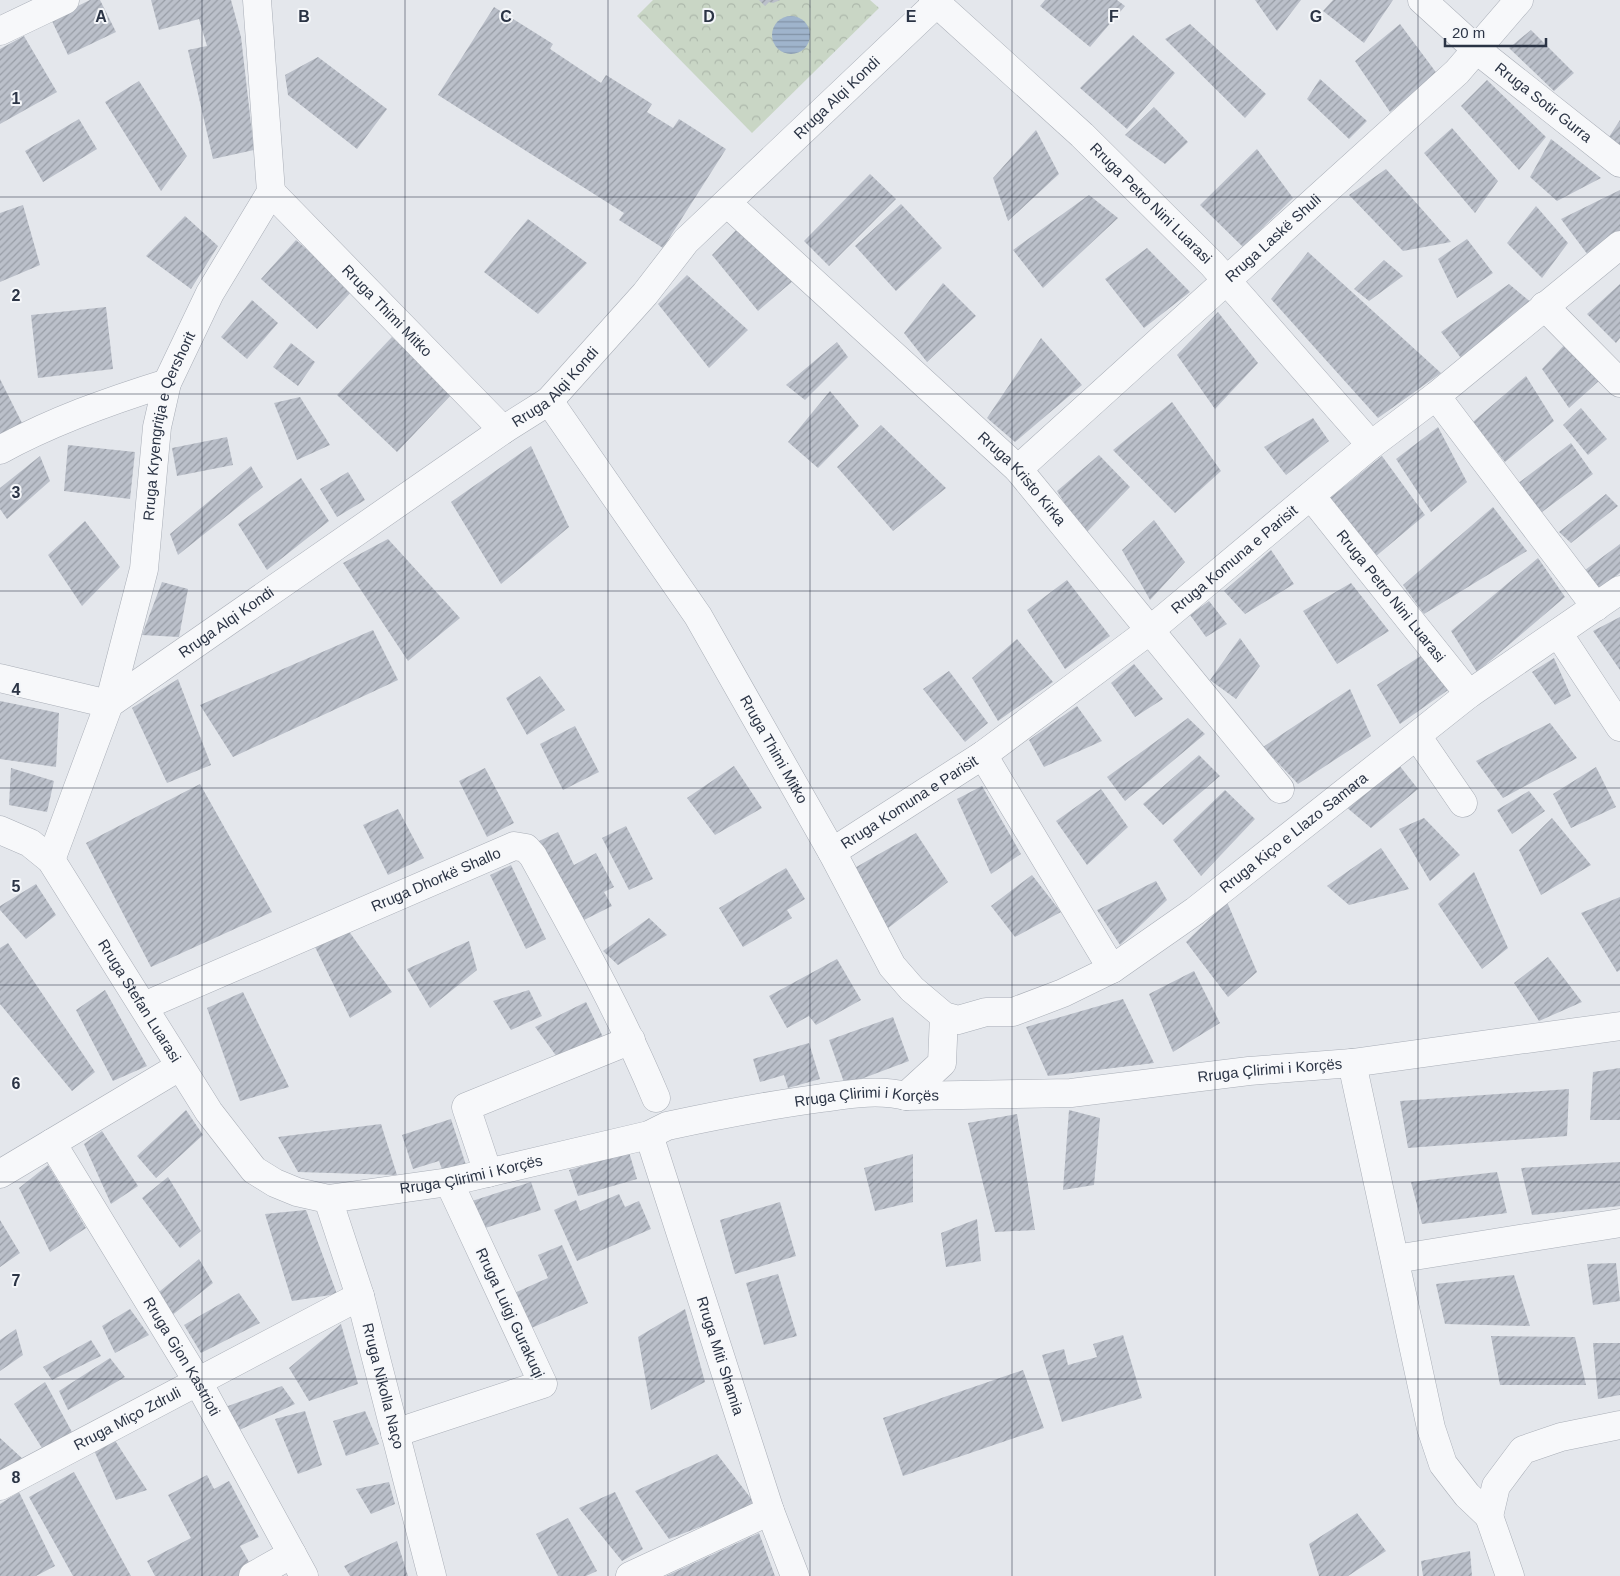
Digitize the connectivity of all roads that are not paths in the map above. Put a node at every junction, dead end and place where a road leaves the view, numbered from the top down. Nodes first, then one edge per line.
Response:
1 (64, 0) edge
2 (257, 0) edge
3 (1422, 0) edge
4 (1519, 0) edge
5 (936, 1) edge
6 (0, 30) edge
7 (1477, 50) junction
8 (1620, 163) edge
9 (271, 192) junction
10 (727, 203) junction
11 (1620, 245) edge
12 (1227, 282) junction
13 (1544, 306) junction
14 (166, 383) junction
15 (1620, 383) edge
16 (1436, 396) junction
17 (549, 400) junction
18 (503, 430) junction
19 (1371, 445) junction
20 (0, 450) edge
21 (1018, 470) junction
22 (1311, 496) junction
23 (1620, 590) edge
24 (1596, 607) junction
25 (1149, 631) junction
26 (1558, 633) junction
27 (0, 678) edge
28 (1469, 694) junction
29 (109, 704) junction
30 (1620, 727) edge
31 (1417, 736) junction
32 (983, 755) junction
33 (1280, 789) dead end
34 (1463, 803) dead end
35 (0, 830) edge
36 (832, 852) junction
37 (51, 860) junction
38 (1112, 969) junction
39 (144, 1006) junction
40 (944, 1016) junction
41 (1620, 1026) edge
42 (631, 1040) junction
43 (1352, 1063) junction
44 (179, 1067) junction
45 (906, 1096) junction
46 (656, 1098) dead end
47 (649, 1135) junction
48 (52, 1143) junction
49 (488, 1173) junction
50 (0, 1174) edge
51 (449, 1182) junction
52 (328, 1198) junction
53 (1620, 1223) edge
54 (1395, 1259) junction
55 (360, 1296) junction
56 (198, 1382) junction
57 (1620, 1425) edge
58 (395, 1433) junction
59 (0, 1486) edge
60 (770, 1511) junction
61 (1489, 1516) junction
62 (298, 1565) edge
63 (253, 1576) edge
64 (432, 1576) edge
65 (630, 1576) edge
66 (795, 1576) edge
67 (1510, 1576) edge

1 - 6 street
2 - 9 street
3 - 7 street, Rruga Sotir Gurra
4 - 7 street, Rruga Laskë Shuli
5 - 10 street, Rruga Alqi Kondi
5 - 12 street, Rruga Petro Nini Luarasi
7 - 8 street, Rruga Sotir Gurra
7 - 12 street, Rruga Laskë Shuli
9 - 14 street, Rruga Kryengritja e Qershorit
9 - 18 street, Rruga Thimi Mitko
10 - 17 street, Rruga Alqi Kondi
10 - 21 street, Rruga Kristo Kirka
11 - 13 street, Rruga Komuna e Parisit
12 - 19 street, Rruga Petro Nini Luarasi
12 - 21 street, Rruga Laskë Shuli
13 - 15 street
13 - 16 street, Rruga Komuna e Parisit
14 - 20 street
14 - 29 street, Rruga Kryengritja e Qershorit
16 - 19 street, Rruga Komuna e Parisit
16 - 24 street
17 - 18 street, Rruga Alqi Kondi
17 - 36 street, Rruga Thimi Mitko
18 - 29 street, Rruga Alqi Kondi
19 - 22 street, Rruga Komuna e Parisit
21 - 25 street, Rruga Kristo Kirka
22 - 25 street, Rruga Komuna e Parisit
22 - 28 street, Rruga Petro Nini Luarasi
23 - 24 street, Rruga Kiço e Llazo Samara
24 - 26 street, Rruga Kiço e Llazo Samara
25 - 32 street, Rruga Komuna e Parisit
25 - 33 street, Rruga Kristo Kirka
26 - 28 street, Rruga Kiço e Llazo Samara
26 - 30 street
27 - 29 street
28 - 31 street, Rruga Kiço e Llazo Samara
29 - 37 street, Rruga Kryengritja e Qershorit
31 - 34 street
31 - 38 street, Rruga Kiço e Llazo Samara
32 - 36 street, Rruga Komuna e Parisit
32 - 38 street
35 - 37 street
36 - 40 street, Rruga Thimi Mitko
37 - 39 street, Rruga Stefan Luarasi
38 - 40 street, Rruga Kiço e Llazo Samara
39 - 42 street, Rruga Dhorkë Shallo
39 - 44 street, Rruga Stefan Luarasi
40 - 45 street
41 - 43 street, Rruga Çlirimi i Korçës
42 - 46 street, Rruga Dhorkë Shallo
42 - 49 street
43 - 45 street, Rruga Çlirimi i Korçës
43 - 54 street
44 - 48 street, Rruga Stefan Luarasi
44 - 52 street, Rruga Çlirimi i Korçës
45 - 47 street, Rruga Çlirimi i Korçës
47 - 49 street, Rruga Çlirimi i Korçës
47 - 60 street, Rruga Miti Shamia
48 - 50 street, Rruga Stefan Luarasi
48 - 56 street, Rruga Gjon Kastrioti
49 - 51 street, Rruga Çlirimi i Korçës
51 - 52 street, Rruga Çlirimi i Korçës
51 - 58 street, Rruga Luigj Gurakuqi
52 - 55 street, Rruga Nikolla Naço
53 - 54 street
54 - 61 street
55 - 56 street, Rruga Miço Zdruli
55 - 58 street, Rruga Nikolla Naço
56 - 59 street, Rruga Miço Zdruli
56 - 62 street, Rruga Gjon Kastrioti
57 - 61 street
58 - 64 street, Rruga Nikolla Naço
60 - 65 street
60 - 66 street, Rruga Miti Shamia
61 - 67 street
62 - 63 street

